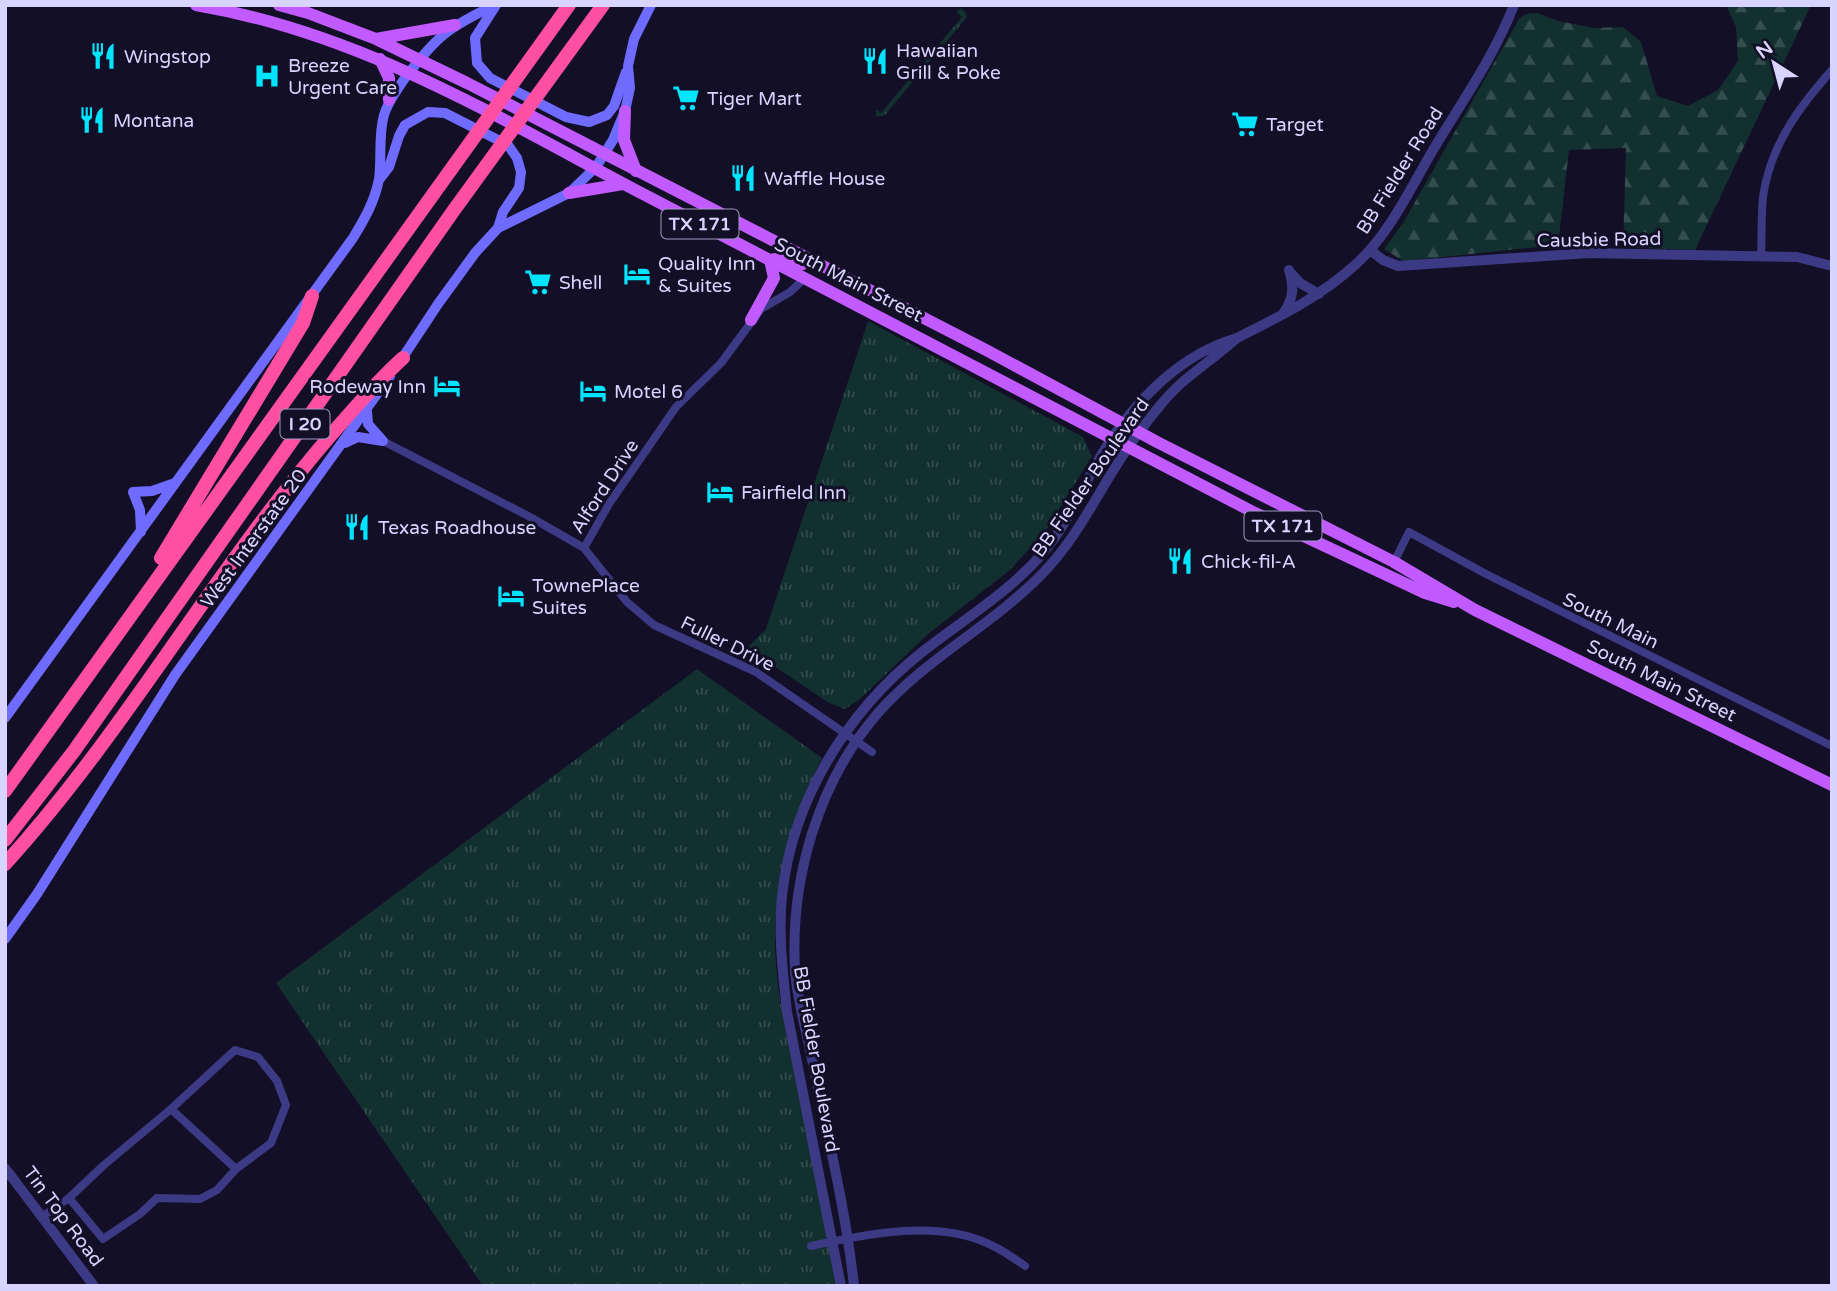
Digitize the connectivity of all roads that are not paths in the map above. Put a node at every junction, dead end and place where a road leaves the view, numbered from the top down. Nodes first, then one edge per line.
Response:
1 (196, 5) edge
2 (279, 5) edge
3 (496, 5) edge
4 (569, 5) edge
5 (603, 5) edge
6 (651, 5) edge
7 (1514, 5) edge
8 (455, 25) junction
9 (376, 39) junction
10 (380, 59) junction
11 (418, 59) junction
12 (628, 66) junction
13 (1832, 70) edge
14 (410, 72) junction
15 (389, 100) junction
16 (625, 111) junction
17 (604, 155) junction
18 (596, 167) junction
19 (636, 171) junction
20 (379, 180) junction
21 (623, 184) junction
22 (569, 193) junction
23 (498, 228) junction
24 (1370, 250) junction
25 (1761, 257) junction
26 (809, 259) junction
27 (770, 260) junction
28 (1832, 266) edge
29 (805, 278) junction
30 (846, 278) junction
31 (1319, 294) junction
32 (312, 296) junction
33 (1275, 319) junction
34 (751, 320) junction
35 (1237, 338) junction
36 (403, 358) junction
37 (367, 410) junction
38 (1124, 424) junction
39 (1139, 432) junction
40 (1113, 438) junction
41 (383, 440) junction
42 (342, 444) junction
43 (1129, 446) junction
44 (177, 481) junction
45 (141, 533) junction
46 (584, 548) junction
47 (1394, 562) junction
48 (1475, 610) junction
49 (126, 623) junction
50 (5, 718) edge
51 (844, 732) junction
52 (855, 741) junction
53 (1832, 746) edge
54 (872, 752) dead end
55 (1832, 785) edge
56 (5, 791) edge
57 (5, 840) edge
58 (5, 864) edge
59 (5, 939) edge
60 (171, 1109) junction
61 (5, 1168) edge
62 (236, 1169) junction
63 (69, 1198) junction
64 (43, 1216) junction
65 (849, 1238) junction
66 (834, 1241) junction
67 (811, 1245) dead end
68 (1025, 1266) dead end
69 (94, 1286) edge
70 (841, 1286) edge
71 (854, 1286) edge

1 - 10 main road, South Main Street / TX 171
2 - 9 main road, South Main Street / TX 171
3 - 8 main road
3 - 12 main road
4 - 49 highway, I 20
5 - 57 highway, I 20
6 - 12 main road
7 - 24 street, BB Fielder Road
8 - 9 main road
8 - 11 main road
9 - 11 main road, South Main Street / TX 171
10 - 14 main road, South Main Street / TX 171
10 - 15 main road
11 - 14 main road
11 - 17 main road, South Main Street / TX 171
12 - 16 main road, West Interstate 20
13 - 25 street
14 - 15 main road
14 - 18 main road, South Main Street / TX 171
15 - 20 main road
16 - 17 main road, West Interstate 20
16 - 19 main road
17 - 18 main road, West Interstate 20
17 - 19 main road, South Main Street / TX 171
18 - 21 main road, South Main Street / TX 171
18 - 22 main road, West Interstate 20
19 - 26 main road, South Main Street / TX 171
20 - 23 main road
20 - 32 main road
21 - 22 main road
21 - 27 main road, South Main Street / TX 171
22 - 23 main road, West Interstate 20
23 - 36 main road, West Interstate 20
24 - 25 street, Causbie Road
24 - 31 street, BB Fielder Road
25 - 28 street, Causbie Road
26 - 27 main road
26 - 30 main road, South Main Street / TX 171
27 - 29 main road, South Main Street / TX 171
27 - 34 main road
29 - 30 main road
29 - 34 street, Alford Drive
29 - 40 main road, South Main Street / TX 171
30 - 38 main road, South Main Street / TX 171
31 - 33 street, BB Fielder Road
31 - 33 street
32 - 44 main road
32 - 49 highway
33 - 35 street, BB Fielder Road
34 - 46 street, Alford Drive
35 - 38 street, BB Fielder Boulevard
35 - 39 street, BB Fielder Boulevard
36 - 37 main road, West Interstate 20
36 - 58 highway
37 - 41 main road
37 - 42 main road, West Interstate 20
38 - 39 main road, South Main Street / TX 171
38 - 40 street, BB Fielder Boulevard
39 - 43 street, BB Fielder Boulevard
39 - 47 main road, South Main Street / TX 171
40 - 43 main road, South Main Street / TX 171
40 - 51 street, BB Fielder Boulevard
41 - 42 main road
41 - 46 street, Alford Drive
42 - 59 main road, West Interstate 20
43 - 48 main road, South Main Street / TX 171
43 - 52 street, BB Fielder Boulevard
44 - 45 main road
44 - 45 main road
45 - 50 main road
46 - 51 street, Fuller Drive
47 - 48 main road, South Main Street / TX 171
47 - 53 street, South Main
48 - 55 main road, South Main Street / TX 171
49 - 56 highway, I 20
51 - 52 street, Fuller Drive
51 - 66 street, BB Fielder Boulevard
52 - 54 street, Fuller Drive
52 - 65 street, BB Fielder Boulevard
60 - 62 street
60 - 62 street
60 - 63 street
61 - 64 street, Tin Top Road
62 - 63 street
63 - 64 street
64 - 69 street, Tin Top Road
65 - 66 street
65 - 68 street
65 - 71 street, BB Fielder Boulevard
66 - 67 street
66 - 70 street, BB Fielder Boulevard

